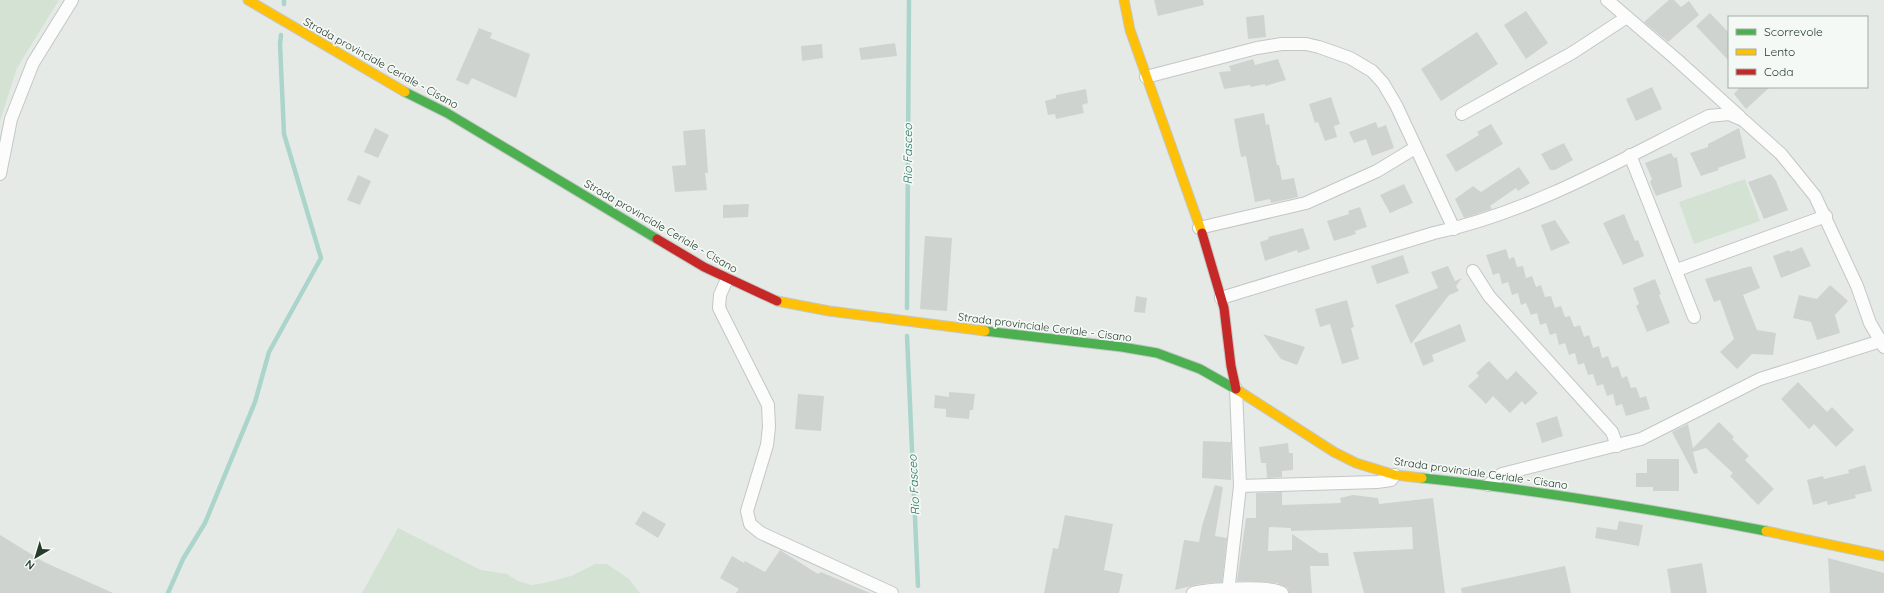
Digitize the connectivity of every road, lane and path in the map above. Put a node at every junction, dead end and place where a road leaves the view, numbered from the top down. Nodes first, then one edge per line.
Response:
1 (72, 0) edge
2 (248, 0) edge
3 (1124, 0) edge
4 (1607, 0) edge
5 (1627, 18) junction
6 (1146, 77) junction
7 (1462, 114) dead end
8 (1743, 120) junction
9 (1415, 148) junction
10 (1630, 155) junction
11 (0, 174) edge
12 (1826, 216) junction
13 (1199, 228) junction
14 (1454, 229) junction
15 (1677, 270) junction
16 (1473, 271) dead end
17 (727, 279) junction
18 (1221, 298) junction
19 (1694, 317) dead end
20 (1883, 343) edge
21 (1236, 389) junction
22 (1617, 446) junction
23 (1395, 475) junction
24 (1488, 485) junction
25 (1240, 486) junction
26 (1884, 556) edge
27 (1228, 591) edge
28 (892, 593) edge
29 (1193, 593) edge
30 (1282, 593) edge

1 - 11 street
2 - 17 main road, Strada provinciale Ceriale - Cisano
3 - 6 main road
4 - 5 street
5 - 7 street
5 - 8 street
6 - 9 street
6 - 13 main road
8 - 10 street
8 - 12 street
9 - 13 street
9 - 14 street
10 - 14 street
10 - 15 street
12 - 15 street
12 - 20 street
13 - 18 main road
14 - 18 street
15 - 19 street
16 - 22 street
17 - 21 main road, Strada provinciale Ceriale - Cisano
17 - 28 street
18 - 21 main road
20 - 22 street
21 - 23 main road, Strada provinciale Ceriale - Cisano
21 - 25 street
22 - 24 street
23 - 24 main road, Strada provinciale Ceriale - Cisano
23 - 25 street
24 - 26 main road, Strada provinciale Ceriale - Cisano
25 - 27 street
27 - 29 street
27 - 30 street

